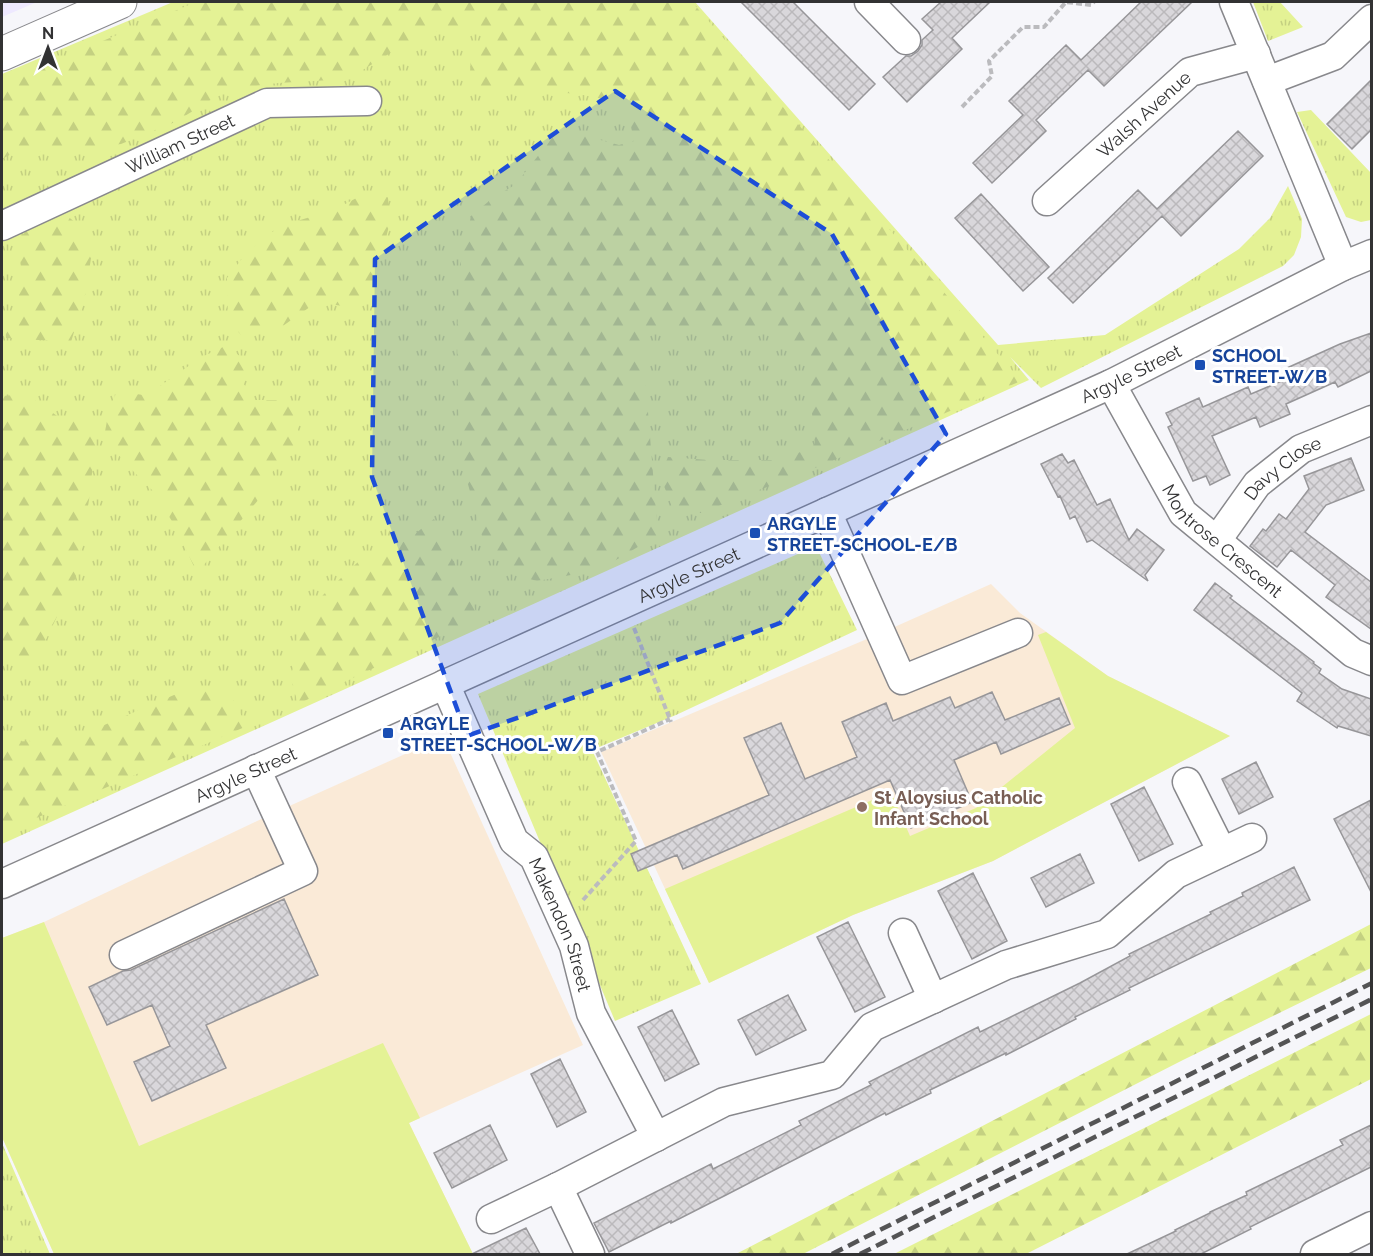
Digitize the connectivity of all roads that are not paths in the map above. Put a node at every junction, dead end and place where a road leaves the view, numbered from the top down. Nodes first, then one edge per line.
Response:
1 (120, 2) edge
2 (869, 2) edge
3 (1234, 2) edge
4 (1371, 19) edge
5 (906, 40) dead end
6 (2, 54) edge
7 (1256, 54) junction
8 (1267, 81) junction
9 (367, 101) dead end
10 (1047, 201) dead end
11 (2, 226) edge
12 (1371, 254) edge
13 (1343, 266) junction
14 (1111, 384) junction
15 (1371, 422) edge
16 (827, 512) junction
17 (1217, 540) junction
18 (1018, 633) dead end
19 (1371, 661) edge
20 (445, 684) junction
21 (256, 769) junction
22 (1187, 782) dead end
23 (1252, 838) dead end
24 (1222, 852) junction
25 (2, 884) edge
26 (903, 933) dead end
27 (124, 955) dead end
28 (933, 999) junction
29 (656, 1137) junction
30 (558, 1187) junction
31 (491, 1219) dead end
32 (1370, 1229) edge
33 (590, 1254) edge
34 (1315, 1254) edge

1 - 6 main road
2 - 5 street
3 - 7 street
4 - 8 street
7 - 8 street
7 - 10 street, Walsh Avenue
8 - 13 street
9 - 11 street, William Street
12 - 13 street, Argyle Street
13 - 14 street, Argyle Street
14 - 16 street, Argyle Street
14 - 17 street, Montrose Crescent
15 - 17 street, Davy Close
16 - 18 street
16 - 20 street, Argyle Street
17 - 19 street, Montrose Crescent
20 - 21 street, Argyle Street
20 - 29 street, Makendon Street
21 - 25 street, Argyle Street
21 - 27 street
22 - 24 street
23 - 24 street
24 - 28 street
26 - 28 street
28 - 29 street
29 - 30 street
30 - 31 street
30 - 33 street
32 - 34 street

